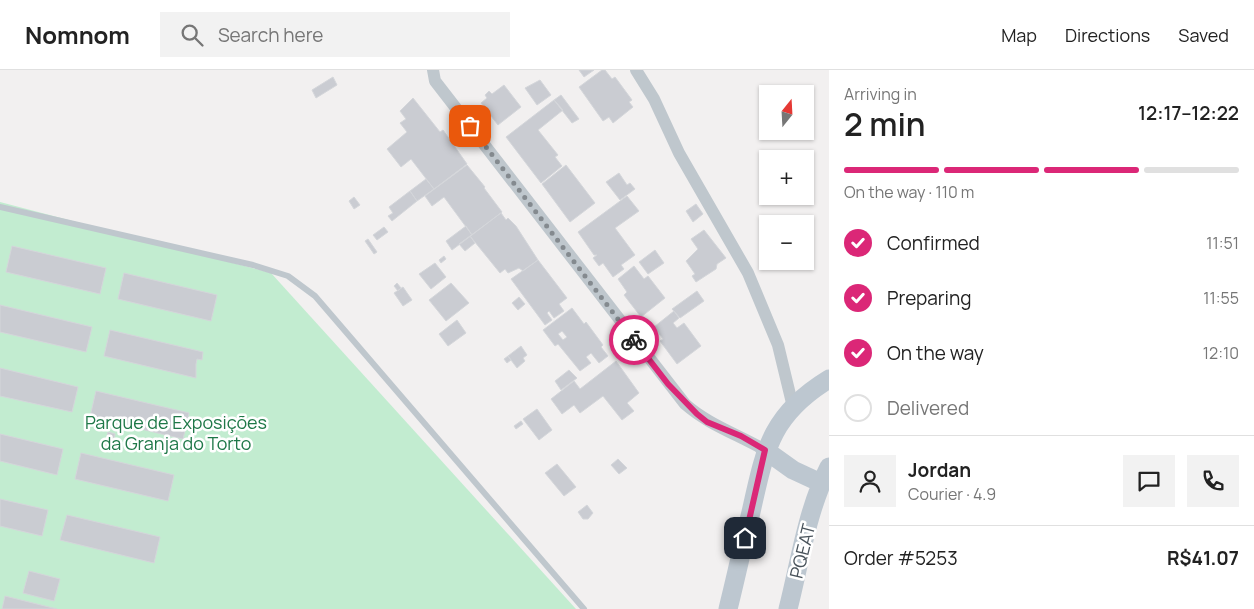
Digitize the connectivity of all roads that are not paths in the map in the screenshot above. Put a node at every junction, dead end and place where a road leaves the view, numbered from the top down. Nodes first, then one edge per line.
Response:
1 (433, 70) edge
2 (636, 70) edge
3 (0, 207) edge
4 (829, 379) edge
5 (793, 407) junction
6 (765, 450) junction
7 (825, 474) edge
8 (584, 609) edge
9 (728, 609) edge
10 (788, 609) edge

1 - 6 street
2 - 5 street
3 - 8 lane
4 - 5 street
5 - 6 street
6 - 7 street
6 - 9 street
7 - 10 street, PQEAT

